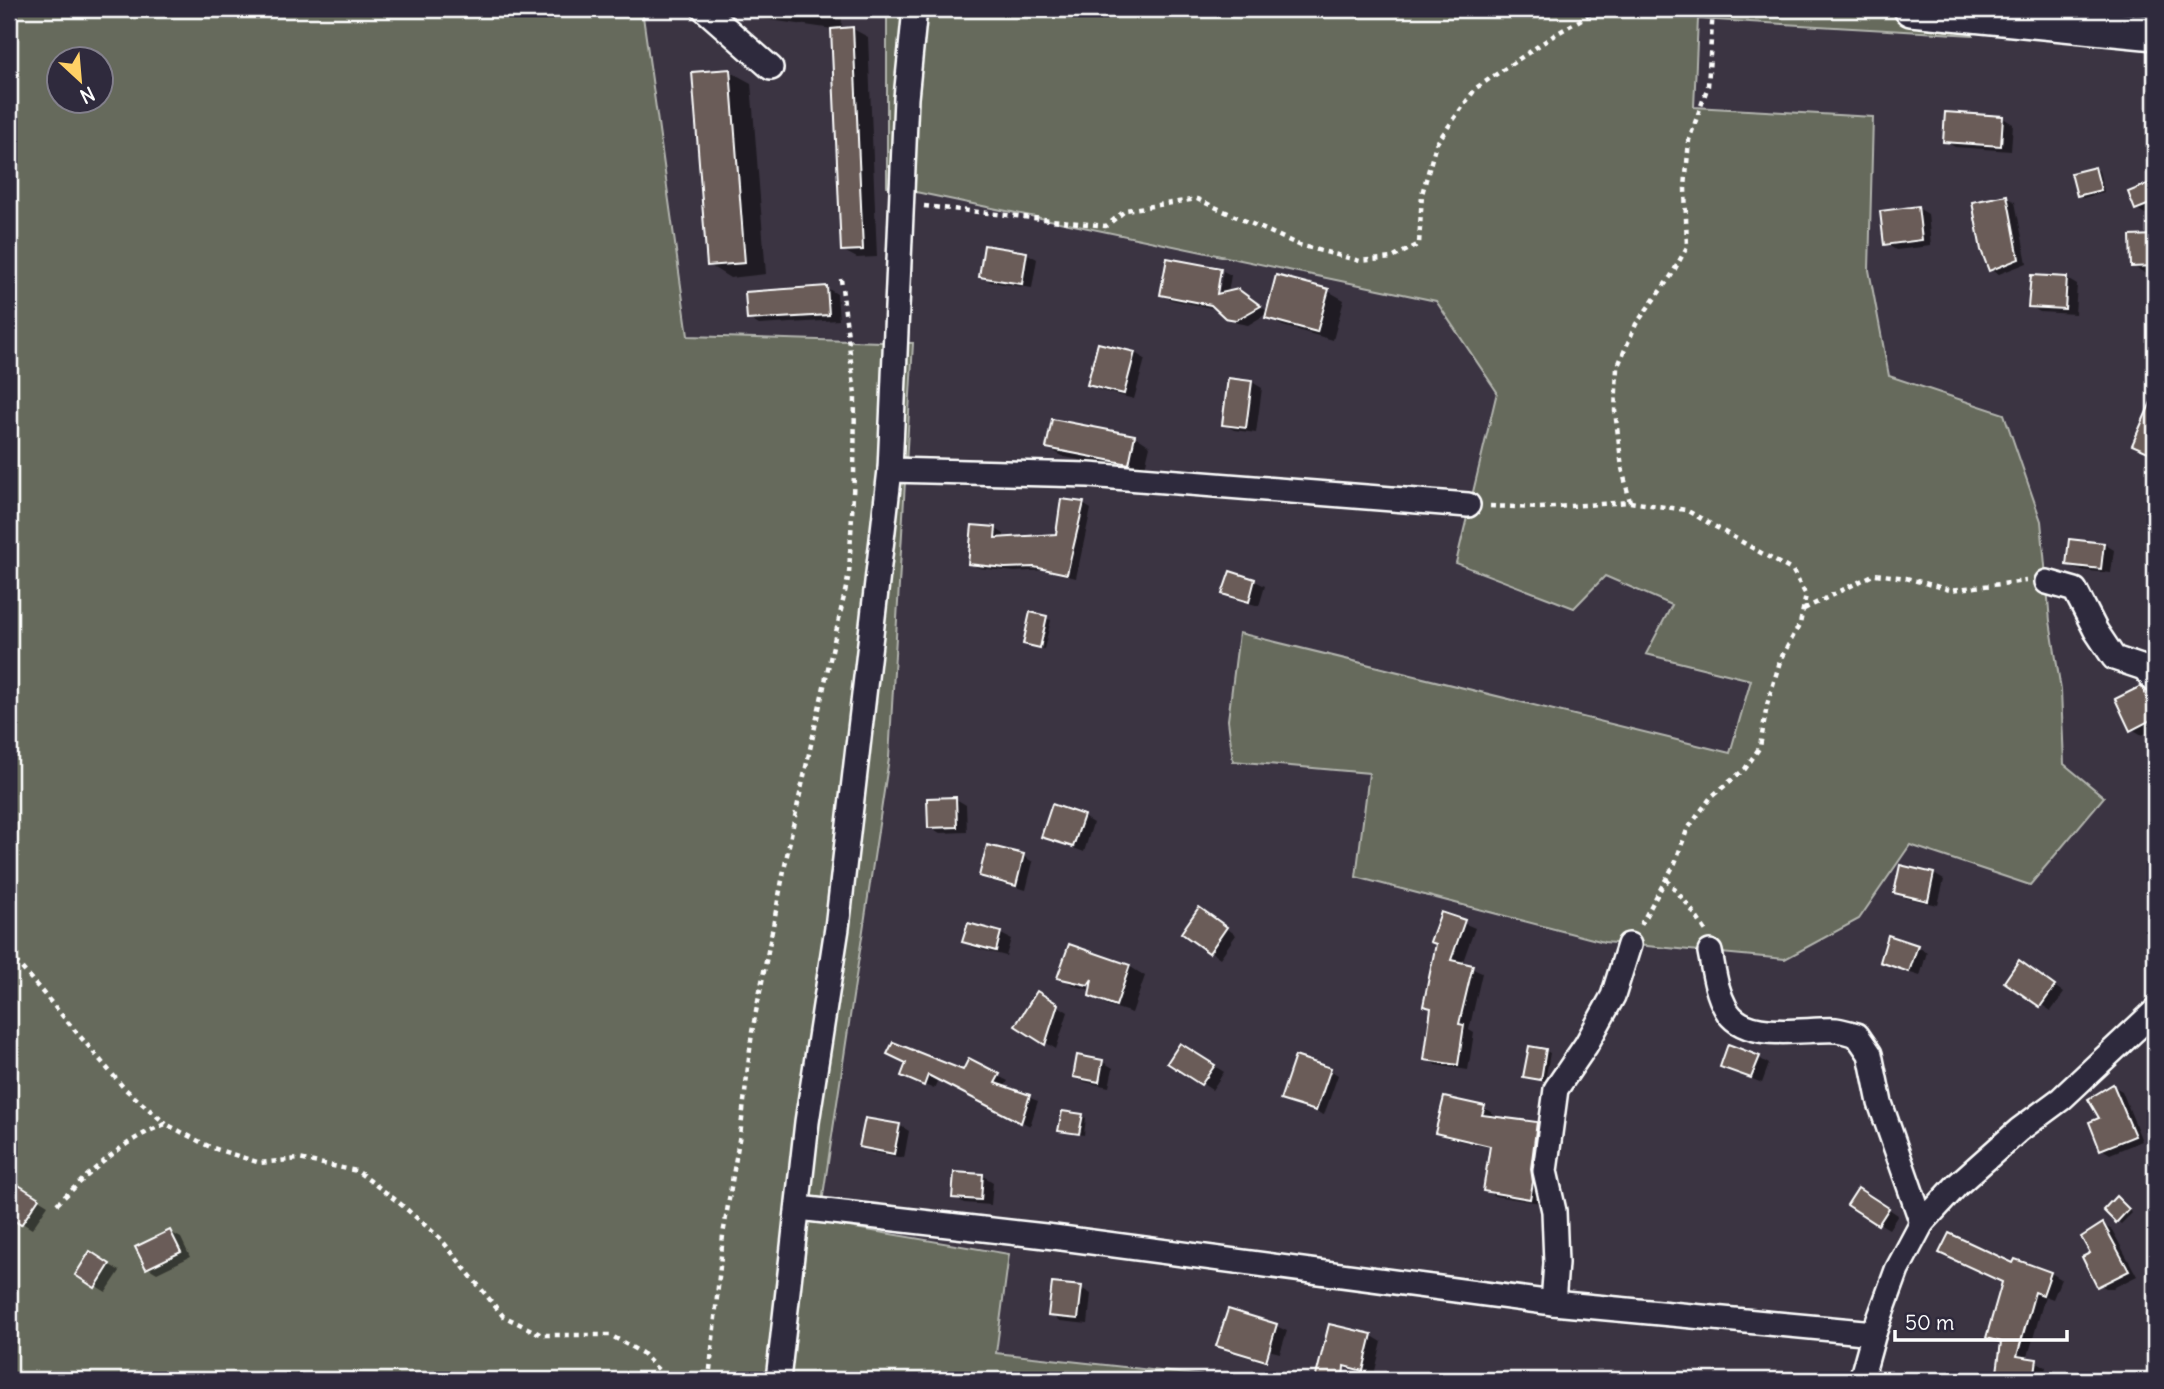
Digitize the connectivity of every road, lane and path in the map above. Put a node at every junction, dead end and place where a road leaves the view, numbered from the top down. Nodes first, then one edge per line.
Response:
1 (704, 9) edge
2 (915, 9) edge
3 (1599, 9) edge
4 (1713, 9) edge
5 (1911, 9) edge
6 (2043, 15) edge
7 (2155, 33) edge
8 (771, 68) dead end
9 (902, 204) junction
10 (841, 279) dead end
11 (890, 470) junction
12 (1630, 502) junction
13 (1468, 505) joint
14 (2047, 582) joint
15 (1803, 609) junction
16 (2155, 681) edge
17 (1666, 879) junction
18 (1629, 945) joint
19 (1710, 952) joint
20 (9, 953) edge
21 (2155, 1011) edge
22 (166, 1125) junction
23 (57, 1204) dead end
24 (799, 1208) junction
25 (1922, 1223) junction
26 (1553, 1303) junction
27 (1874, 1333) junction
28 (668, 1380) edge
29 (709, 1380) edge
30 (778, 1380) edge
31 (1861, 1380) edge

1 - 8 street
2 - 9 street
3 - 9 path
4 - 12 path
5 - 6 main road
6 - 7 main road
9 - 11 street
10 - 29 path
11 - 13 street
11 - 24 street
12 - 13 path
12 - 15 path
14 - 15 path
14 - 16 street
15 - 17 path
17 - 18 path
17 - 19 path
18 - 26 street
19 - 25 street
20 - 22 path
21 - 25 street
22 - 23 path
22 - 28 path
24 - 26 street
24 - 30 street
25 - 27 street
26 - 27 street
27 - 31 street

